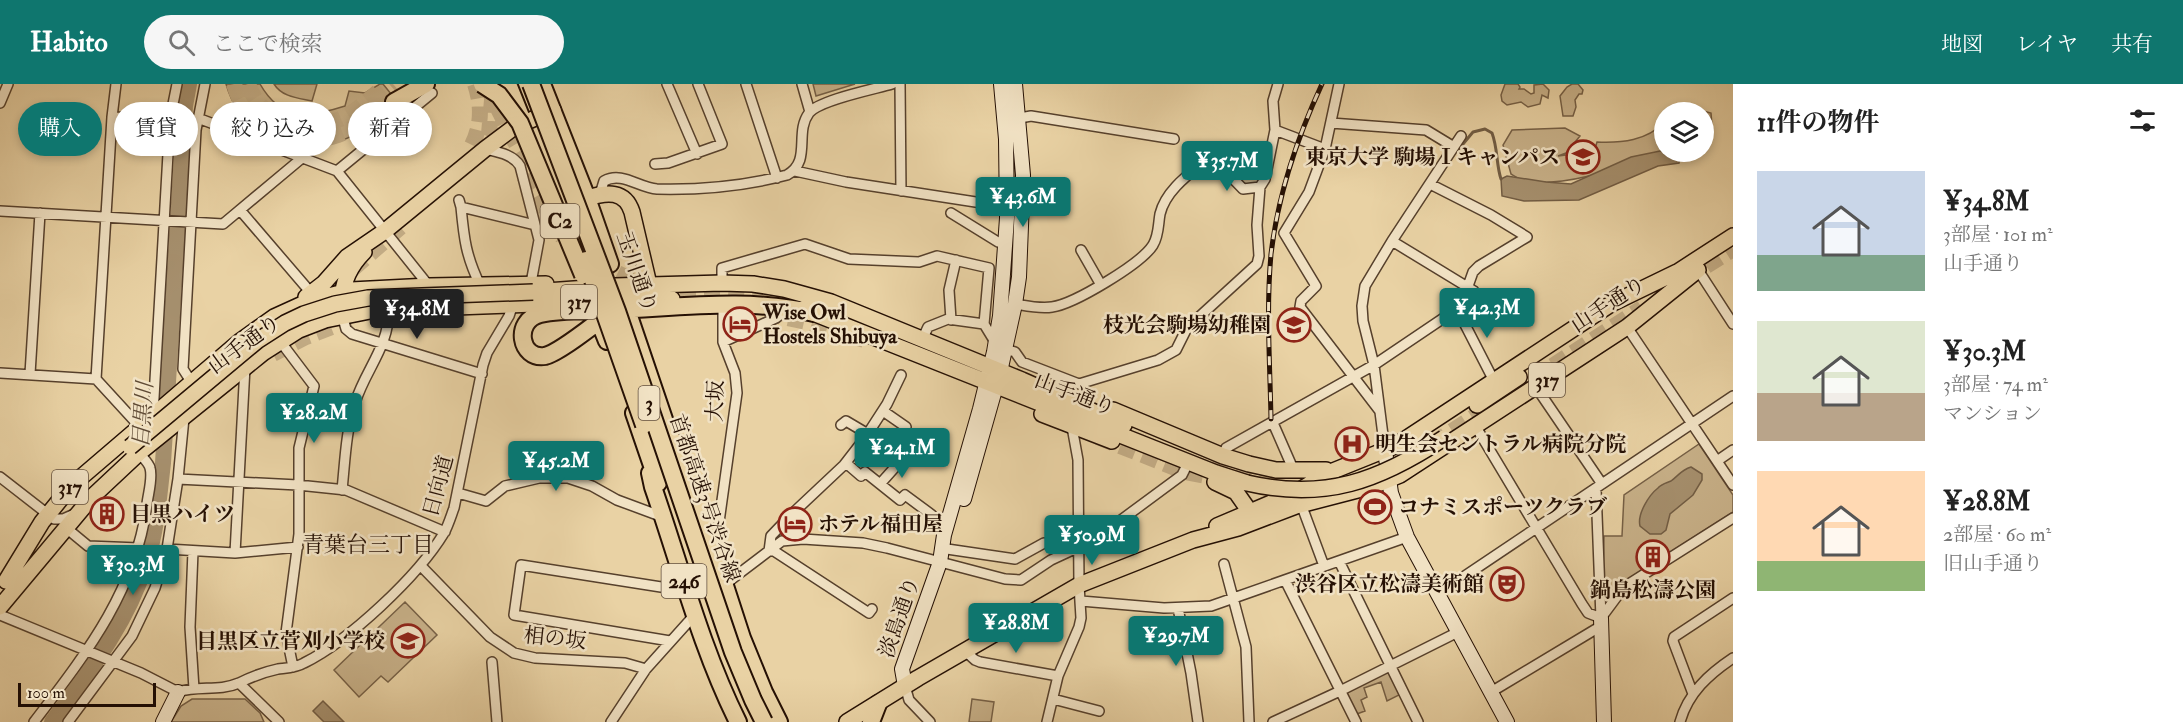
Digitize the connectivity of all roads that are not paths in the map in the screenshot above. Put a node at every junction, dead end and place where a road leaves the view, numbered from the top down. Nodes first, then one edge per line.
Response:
1 (8, 84) edge
2 (116, 84) edge
3 (177, 84) edge
4 (205, 84) edge
5 (402, 84) edge
6 (409, 84) edge
7 (482, 84) edge
8 (508, 84) edge
9 (519, 84) edge
10 (531, 84) edge
11 (540, 84) edge
12 (667, 84) edge
13 (698, 84) edge
14 (746, 84) edge
15 (802, 84) edge
16 (892, 84) edge
17 (900, 84) edge
18 (1001, 84) edge
19 (1015, 84) edge
20 (1278, 84) edge
21 (1339, 84) edge
22 (429, 88) edge
23 (390, 100) junction
24 (174, 102) edge
25 (0, 103) edge
26 (553, 110) junction
27 (810, 112) junction
28 (198, 113) edge
29 (112, 117) joint
30 (1019, 118) junction
31 (198, 121) edge
32 (1004, 121) junction
33 (523, 123) junction
34 (1331, 123) junction
35 (1275, 130) junction
36 (1461, 136) dead end
37 (1174, 139) dead end
38 (1454, 147) junction
39 (485, 149) junction
40 (1324, 149) junction
41 (697, 154) junction
42 (170, 156) edge
43 (194, 156) edge
44 (302, 158) junction
45 (655, 164) dead end
46 (337, 171) junction
47 (795, 171) junction
48 (777, 178) junction
49 (1430, 184) junction
50 (1260, 187) junction
51 (901, 191) junction
52 (593, 196) junction
53 (1008, 207) junction
54 (240, 210) junction
55 (0, 211) edge
56 (40, 213) junction
57 (951, 213) dead end
58 (106, 218) junction
59 (167, 222) junction
60 (190, 223) junction
61 (535, 225) junction
62 (386, 231) junction
63 (1733, 236) edge
64 (1392, 241) junction
65 (1006, 243) junction
66 (1733, 249) edge
67 (1081, 250) dead end
68 (956, 260) junction
69 (1698, 270) junction
70 (1677, 272) junction
71 (331, 275) junction
72 (480, 285) junction
73 (1101, 285) junction
74 (429, 286) junction
75 (1468, 286) junction
76 (532, 288) junction
77 (651, 292) junction
78 (335, 293) junction
79 (312, 294) junction
80 (723, 296) junction
81 (513, 304) junction
82 (1015, 304) junction
83 (389, 308) junction
84 (788, 308) junction
85 (1456, 309) junction
86 (283, 312) junction
87 (814, 313) junction
88 (342, 315) junction
89 (951, 320) junction
90 (599, 321) junction
91 (984, 324) junction
92 (1733, 324) edge
93 (1627, 327) junction
94 (612, 334) junction
95 (922, 340) junction
96 (280, 341) junction
97 (723, 342) junction
98 (383, 344) junction
99 (1000, 346) junction
100 (1374, 365) junction
101 (245, 367) junction
102 (0, 373) edge
103 (30, 374) junction
104 (482, 374) junction
105 (901, 375) dead end
106 (994, 377) junction
107 (1354, 377) junction
108 (96, 378) junction
109 (1022, 380) junction
110 (1494, 381) junction
111 (188, 386) junction
112 (1536, 387) junction
113 (1733, 396) edge
114 (1379, 410) junction
115 (883, 411) junction
116 (155, 414) junction
117 (653, 417) junction
118 (181, 418) junction
119 (1273, 423) junction
120 (1691, 424) junction
121 (841, 425) dead end
122 (140, 427) junction
123 (906, 427) dead end
124 (1072, 427) junction
125 (1476, 427) junction
126 (667, 429) junction
127 (868, 434) junction
128 (1441, 434) junction
129 (643, 437) junction
130 (134, 450) junction
131 (1733, 450) edge
132 (1385, 451) junction
133 (905, 456) dead end
134 (1223, 456) junction
135 (1717, 461) junction
136 (846, 463) junction
137 (1185, 470) junction
138 (1294, 471) junction
139 (1328, 473) junction
140 (0, 477) edge
141 (683, 477) dead end
142 (178, 479) junction
143 (1248, 479) junction
144 (1389, 480) junction
145 (239, 481) junction
146 (658, 483) dead end
147 (880, 484) junction
148 (298, 485) junction
149 (1733, 485) edge
150 (1599, 487) junction
151 (342, 490) junction
152 (458, 493) junction
153 (1299, 505) junction
154 (1250, 512) junction
155 (932, 515) dead end
156 (663, 517) junction
157 (1733, 518) edge
158 (56, 520) junction
159 (1538, 528) junction
160 (445, 532) junction
161 (1407, 537) junction
162 (708, 539) junction
163 (1192, 540) junction
164 (1044, 543) dead end
165 (298, 547) junction
166 (1079, 547) junction
167 (139, 548) junction
168 (167, 549) junction
169 (947, 549) junction
170 (193, 551) junction
171 (769, 551) junction
172 (235, 552) junction
173 (1339, 561) junction
174 (940, 562) junction
175 (1224, 564) dead end
176 (421, 566) junction
177 (1324, 567) junction
178 (684, 580) junction
179 (1285, 580) junction
180 (3, 584) edge
181 (724, 585) junction
182 (1079, 585) junction
183 (1438, 594) junction
184 (1233, 598) junction
185 (1733, 598) edge
186 (1081, 601) junction
187 (0, 607) edge
188 (1178, 608) junction
189 (872, 609) dead end
190 (0, 615) edge
191 (697, 616) junction
192 (1601, 622) junction
193 (1458, 632) junction
194 (670, 641) junction
195 (965, 651) junction
196 (89, 652) junction
197 (112, 661) junction
198 (492, 662) dead end
199 (1731, 663) edge
200 (1391, 666) junction
201 (293, 667) junction
202 (646, 669) junction
203 (1058, 676) junction
204 (239, 683) junction
205 (905, 686) junction
206 (194, 689) junction
207 (1340, 691) junction
208 (178, 692) junction
209 (1491, 692) junction
210 (1693, 694) junction
211 (1053, 699) junction
212 (878, 704) junction
213 (1099, 711) dead end
214 (34, 722) edge
215 (68, 722) edge
216 (163, 722) edge
217 (279, 722) edge
218 (497, 722) edge
219 (611, 722) edge
220 (738, 722) edge
221 (751, 722) edge
222 (764, 722) edge
223 (779, 722) edge
224 (847, 722) edge
225 (871, 722) edge
226 (930, 722) edge
227 (1047, 722) edge
228 (1198, 722) edge
229 (1249, 722) edge
230 (1274, 722) edge
231 (1356, 722) edge
232 (1418, 722) edge
233 (1507, 722) edge
234 (1604, 722) edge
235 (1680, 722) edge

1 - 25 street
2 - 29 street
3 - 24 street
4 - 28 street
5 - 23 highway
6 - 23 highway
7 - 94 highway, C2, bridge
8 - 33 highway, 246
9 - 94 highway, 首都高速3号渋谷線 / 3, bridge
10 - 117 highway, 首都高速3号渋谷線 / 3, bridge
11 - 26 highway, 玉川通り / 246
11 - 117 highway, bridge
12 - 41 street
13 - 41 street
14 - 48 street
15 - 27 street
16 - 27 street
17 - 51 street
18 - 32 main road
19 - 30 main road
20 - 35 street
21 - 34 street
22 - 23 highway
22 - 46 street
26 - 33 main road, 山手通り
26 - 52 highway, 玉川通り / 246
27 - 47 street
29 - 58 street
30 - 32 street
30 - 37 street
30 - 82 main road
31 - 44 street
32 - 53 main road
33 - 39 main road, 山手通り
33 - 90 highway, 246
34 - 38 street
34 - 40 street
35 - 40 street
35 - 50 street
36 - 38 street
38 - 49 street
39 - 61 street
39 - 62 main road, 山手通り
40 - 107 street
41 - 45 street
42 - 59 street
43 - 60 street
44 - 46 street
44 - 54 street
46 - 62 street
47 - 48 street
47 - 51 street
48 - 52 street
49 - 64 street
49 - 75 street
50 - 73 street
50 - 99 street
51 - 53 street
52 - 77 main road
52 - 126 highway, 玉川通り / 246
53 - 65 main road
54 - 60 street
54 - 79 street
55 - 56 street
56 - 58 street
56 - 103 street
57 - 65 street
58 - 59 street
58 - 108 street
59 - 60 street
59 - 116 street
60 - 111 street
61 - 72 street
61 - 76 street
62 - 71 main road, 山手通り
62 - 74 street
62 - 78 main road, 山手通り
63 - 70 main road, 山手通り / 317
64 - 75 street
64 - 100 street
65 - 99 main road
66 - 69 main road, 山手通り / 317
67 - 73 street
68 - 80 street
68 - 89 street
68 - 91 street
69 - 92 street
69 - 93 main road, 317
69 - 128 main road, 山手通り / 317
70 - 110 main road, 317
70 - 128 main road, 山手通り / 317
71 - 78 main road
71 - 79 main road, 山手通り
72 - 74 main road
72 - 76 main road
73 - 82 street
74 - 78 main road
75 - 85 street
76 - 77 main road, 山手通り / 317
76 - 130 main road, 317, bridge
77 - 80 main road, 山手通り / 317
77 - 81 main road, 山手通り / 317
78 - 86 main road
78 - 88 main road, 山手通り
79 - 86 main road, 山手通り
80 - 84 highway
80 - 87 main road, 山手通り / 317
80 - 90 highway
80 - 95 main road, 山手通り / 317
80 - 97 street, 大坂
81 - 83 main road, 山手通り / 317
81 - 104 street, 日向道
82 - 99 main road
83 - 88 main road, 山手通り / 317
83 - 98 street
84 - 87 highway
84 - 97 street
85 - 100 street
85 - 110 street
86 - 111 main road
87 - 106 main road, 山手通り / 317
88 - 96 main road, 山手通り / 317
88 - 98 street
89 - 91 street
89 - 95 street
90 - 129 highway, 246
91 - 99 street
93 - 112 main road, 317
93 - 120 street
94 - 221 highway, 首都高速3号渋谷線 / 3, bridge
95 - 106 main road, 山手通り / 317
96 - 101 main road, 山手通り / 317
96 - 148 street
97 - 162 street, 大坂
98 - 104 street
98 - 151 street
99 - 106 main road
100 - 107 street
100 - 114 street
101 - 118 main road, 山手通り / 317
101 - 145 street
102 - 103 street
103 - 108 street
104 - 152 street, 日向道
105 - 115 street
106 - 109 main road, 山手通り / 317
106 - 124 main road, 317
106 - 143 main road, 山手通り / 317
106 - 169 main road, 淡島通り
106 - 174 main road, 淡島通り
107 - 114 street
107 - 119 street
108 - 122 street
109 - 134 main road, 317
109 - 143 main road, 山手通り / 317
110 - 132 main road, 317
111 - 116 main road, 317
112 - 125 main road, 317
112 - 150 street
113 - 120 street
114 - 132 street
115 - 123 street
115 - 127 street
116 - 122 main road, 317
117 - 222 highway, 首都高速3号渋谷線 / 3, bridge
118 - 130 main road, 317
118 - 142 street
119 - 134 street
119 - 138 street
120 - 135 street
120 - 150 street
121 - 127 street
122 - 158 main road, 317
124 - 137 main road, 317
124 - 166 street
125 - 144 main road, 317
125 - 159 street
126 - 141 highway, 玉川通り / 246
126 - 162 highway, 246
127 - 136 street
128 - 143 main road, 山手通り / 317
129 - 146 highway, 246
129 - 156 highway, 246
130 - 158 main road, 317
130 - 158 main road, 317
130 - 167 street
131 - 135 street
132 - 139 main road, 317
132 - 144 main road
133 - 147 street
134 - 138 main road, 317
135 - 149 street
136 - 147 street
136 - 171 street
137 - 154 main road, 317
137 - 166 street
138 - 139 main road, 317
139 - 154 main road, 317
140 - 158 street
142 - 145 street
142 - 168 street
144 - 153 main road, 317
144 - 161 main road
145 - 148 street
145 - 172 street
147 - 155 street
148 - 151 street
148 - 165 street
150 - 159 street
150 - 192 street
151 - 160 street
152 - 156 street
152 - 160 street, 日向道
153 - 154 main road, 317
153 - 163 main road, 317
153 - 177 street
154 - 163 main road, 317
156 - 178 highway, 246
157 - 192 street
158 - 167 street
158 - 180 main road, 317
158 - 187 main road, 317
159 - 183 street
159 - 192 street
160 - 176 street, 日向道
161 - 173 street
161 - 183 main road
162 - 181 highway, 246
163 - 182 main road, 317
164 - 169 street
165 - 172 street
165 - 201 street
166 - 174 street
166 - 182 street
167 - 196 street
168 - 170 street
168 - 197 street
169 - 174 main road, 淡島通り
170 - 172 street
170 - 206 street
171 - 174 street
171 - 181 street
171 - 189 street
173 - 177 street
173 - 200 street
174 - 205 main road, 淡島通り
175 - 184 street
176 - 201 street, 日向道
176 - 202 street, 相の坂
177 - 179 street
178 - 191 highway, 246
178 - 194 street
179 - 184 street
179 - 207 street
181 - 223 highway, 246
182 - 186 street
182 - 195 main road, 317
183 - 193 main road
184 - 188 street
184 - 229 street
185 - 210 street
186 - 188 street
186 - 203 street
188 - 228 street
190 - 196 street
191 - 194 street
191 - 220 highway, 246
192 - 209 street
192 - 234 main road
193 - 200 street
193 - 209 main road
194 - 202 street
195 - 203 street
195 - 205 main road, 317
196 - 197 street
196 - 214 street
197 - 208 street
197 - 215 street
198 - 218 street
199 - 210 street
200 - 207 street
200 - 232 street
201 - 204 street, 日向道
202 - 219 street
203 - 211 street
204 - 206 street, 日向道
204 - 217 street
205 - 212 main road, 317
205 - 226 street
206 - 208 street, 日向道
207 - 230 street
207 - 231 street
208 - 216 main road
209 - 233 main road
210 - 235 street
211 - 213 street
211 - 227 street
212 - 224 main road, 317
212 - 225 highway

